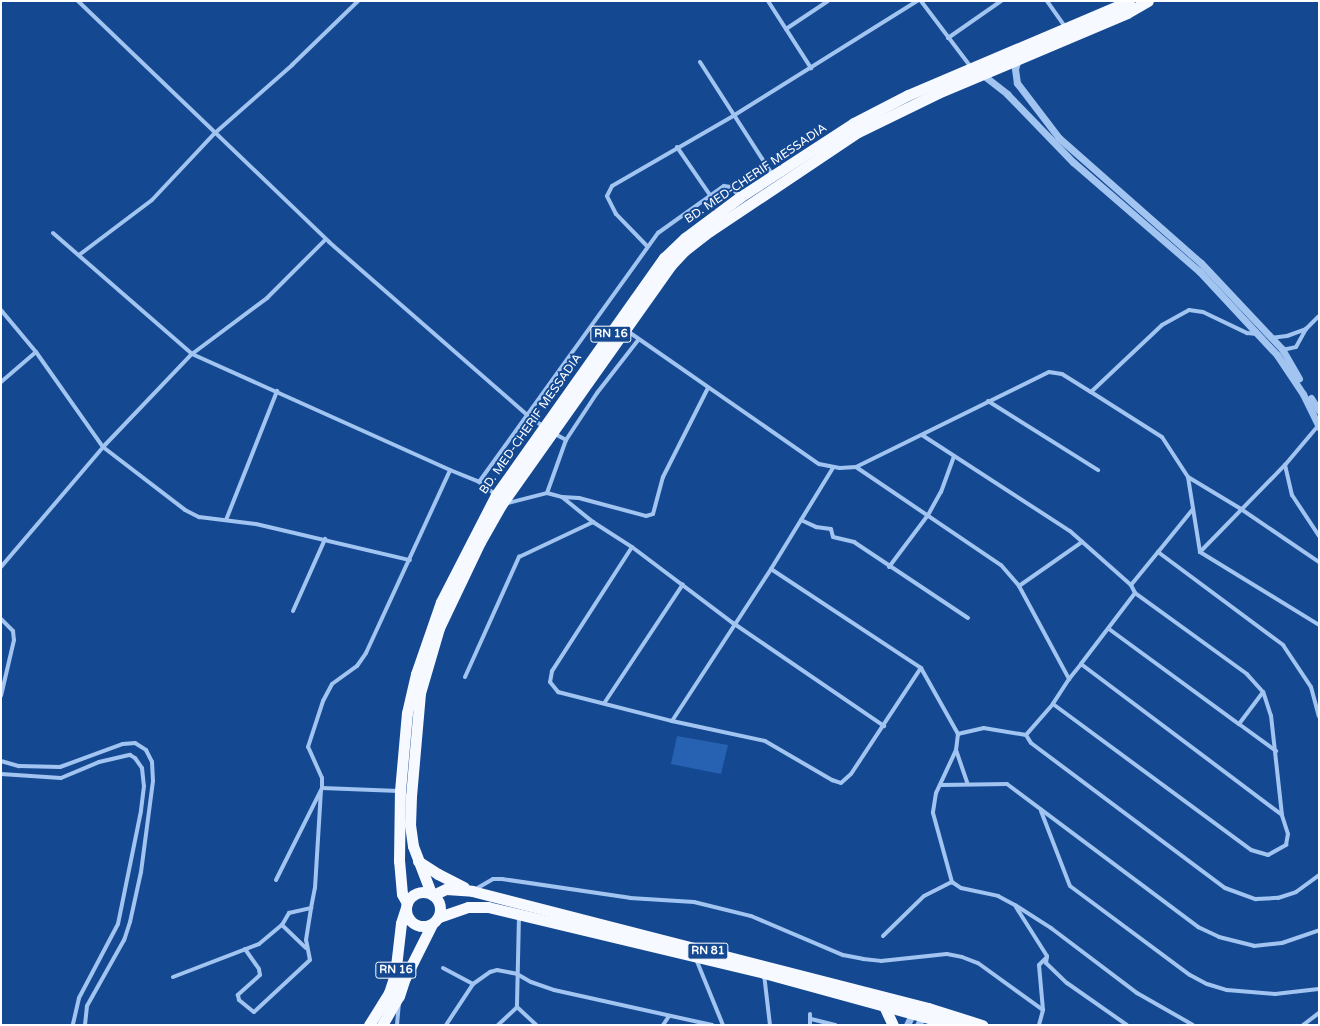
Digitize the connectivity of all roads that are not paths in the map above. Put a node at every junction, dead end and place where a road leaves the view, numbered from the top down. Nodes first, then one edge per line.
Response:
1 (78, 1) edge
2 (358, 1) edge
3 (768, 1) edge
4 (828, 1) edge
5 (917, 1) edge
6 (921, 1) edge
7 (1001, 1) edge
8 (1047, 1) edge
9 (1129, 1) edge
10 (1148, 1) edge
11 (786, 29) junction
12 (1066, 29) junction
13 (948, 38) junction
14 (1018, 59) junction
15 (700, 62) dead end
16 (811, 68) junction
17 (978, 74) junction
18 (733, 116) junction
19 (215, 133) junction
20 (677, 147) junction
21 (773, 175) junction
22 (710, 195) junction
23 (740, 197) junction
24 (53, 233) dead end
25 (326, 239) junction
26 (647, 246) junction
27 (78, 254) junction
28 (1220, 289) junction
29 (1, 310) edge
30 (1319, 316) edge
31 (1306, 329) junction
32 (625, 330) junction
33 (1258, 334) junction
34 (1271, 337) junction
35 (639, 339) junction
36 (1264, 342) junction
37 (36, 352) junction
38 (1279, 352) junction
39 (192, 354) junction
40 (1, 382) edge
41 (708, 388) junction
42 (277, 391) junction
43 (1091, 392) junction
44 (988, 401) junction
45 (1319, 411) edge
46 (526, 415) junction
47 (543, 426) junction
48 (1318, 426) edge
49 (552, 433) junction
50 (922, 435) junction
51 (566, 440) junction
52 (103, 447) junction
53 (954, 457) junction
54 (1285, 465) junction
55 (856, 467) junction
56 (833, 468) junction
57 (450, 470) junction
58 (1098, 470) dead end
59 (1188, 477) junction
60 (479, 482) junction
61 (547, 493) junction
62 (496, 495) junction
63 (562, 496) junction
64 (501, 505) junction
65 (1193, 509) junction
66 (1241, 509) junction
67 (928, 514) junction
68 (226, 520) junction
69 (801, 520) junction
70 (593, 522) junction
71 (1319, 536) edge
72 (325, 539) junction
73 (1082, 542) junction
74 (632, 547) junction
75 (1158, 552) junction
76 (1200, 552) junction
77 (410, 560) junction
78 (1319, 562) edge
79 (1, 567) edge
80 (889, 567) junction
81 (771, 569) junction
82 (684, 584) junction
83 (1131, 585) junction
84 (1019, 586) junction
85 (1135, 593) junction
86 (293, 611) dead end
87 (968, 618) dead end
88 (1, 619) edge
89 (733, 623) junction
90 (1319, 625) edge
91 (1109, 628) junction
92 (1082, 664) junction
93 (921, 668) junction
94 (465, 677) dead end
95 (1069, 678) junction
96 (1263, 692) junction
97 (1, 696) edge
98 (605, 702) junction
99 (1053, 704) junction
100 (1319, 716) edge
101 (672, 722) junction
102 (1239, 724) junction
103 (884, 726) junction
104 (958, 734) junction
105 (1026, 735) junction
106 (956, 750) junction
107 (1276, 751) junction
108 (1, 761) edge
109 (1, 774) edge
110 (968, 784) junction
111 (942, 785) junction
112 (322, 789) junction
113 (400, 791) junction
114 (1041, 810) junction
115 (1282, 815) junction
116 (418, 861) junction
117 (1319, 875) edge
118 (276, 880) dead end
119 (952, 882) junction
120 (472, 891) junction
121 (432, 894) junction
122 (1015, 905) junction
123 (406, 906) junction
124 (311, 908) junction
125 (519, 914) junction
126 (435, 921) junction
127 (282, 925) junction
128 (1319, 930) edge
129 (883, 936) dead end
130 (306, 948) junction
131 (245, 950) junction
132 (695, 956) junction
133 (1047, 956) junction
134 (443, 968) dead end
135 (764, 973) junction
136 (517, 974) junction
137 (173, 977) dead end
138 (391, 984) junction
139 (473, 984) junction
140 (1319, 988) edge
141 (399, 996) junction
142 (884, 1006) junction
143 (517, 1007) junction
144 (914, 1009) junction
145 (1043, 1010) junction
146 (1319, 1013) edge
147 (669, 1016) junction
148 (923, 1016) edge
149 (450, 1024) edge
150 (73, 1025) edge
151 (85, 1025) edge
152 (369, 1025) edge
153 (382, 1025) edge
154 (397, 1025) edge
155 (498, 1025) edge
156 (536, 1025) edge
157 (664, 1025) edge
158 (712, 1025) edge
159 (723, 1025) edge
160 (770, 1025) edge
161 (810, 1025) edge
162 (834, 1025) edge
163 (893, 1025) edge
164 (907, 1025) edge
165 (954, 1025) edge
166 (982, 1025) edge
167 (1039, 1025) edge
168 (1127, 1025) edge
169 (1193, 1025) edge
170 (1303, 1025) edge

1 - 19 street
2 - 19 street
3 - 11 street
4 - 11 street
5 - 16 street
6 - 13 street
7 - 13 street
8 - 12 street
9 - 12 highway, BD. MED-CHERIF MESSADIA / RN 16
10 - 14 highway, BD. MED-CHERIF MESSADIA / RN 16
11 - 16 street
12 - 17 highway, BD. MED-CHERIF MESSADIA / RN 16
13 - 17 street
14 - 17 highway, BD. MED-CHERIF MESSADIA / RN 16
14 - 28 street
15 - 18 street
16 - 18 street
17 - 21 highway, BD. MED-CHERIF MESSADIA / RN 16
17 - 28 street
17 - 32 highway, BD. MED-CHERIF MESSADIA / RN 16
18 - 20 street
18 - 21 street
19 - 25 street
19 - 27 street
20 - 22 street
20 - 26 street
21 - 23 highway, BD. MED-CHERIF MESSADIA / RN 16
22 - 23 street
22 - 26 street
23 - 47 highway, BD. MED-CHERIF MESSADIA / RN 16
24 - 27 street
25 - 39 street
25 - 46 street
26 - 46 street
27 - 39 street
28 - 33 street
28 - 34 street
29 - 37 street
30 - 31 street
31 - 34 street
31 - 38 street
32 - 35 street
32 - 49 highway, BD. MED-CHERIF MESSADIA / RN 16
33 - 36 street
33 - 43 street
34 - 36 street
34 - 38 street
35 - 41 street
35 - 51 street
36 - 38 street
37 - 40 street
37 - 52 street
38 - 45 street
38 - 48 street
39 - 42 street
39 - 52 street
41 - 56 street
41 - 63 street
42 - 57 street
42 - 68 street
43 - 44 street
43 - 59 street
44 - 50 street
44 - 58 street
46 - 47 street
46 - 60 street
47 - 49 street
47 - 62 highway, BD. MED-CHERIF MESSADIA / RN 16
48 - 54 street
49 - 51 street
49 - 64 highway, BD. MED-CHERIF MESSADIA / RN 16
50 - 53 street
50 - 55 street
51 - 61 street
52 - 68 street
52 - 79 street
53 - 67 street
53 - 73 street
54 - 66 street
54 - 71 street
55 - 56 street
55 - 67 street
56 - 69 street
57 - 60 street
57 - 77 street
59 - 65 street
59 - 66 street
60 - 62 street
61 - 63 street
61 - 64 street
62 - 113 highway, BD. MED-CHERIF MESSADIA / RN 16
63 - 70 street
64 - 116 highway, BD. MED-CHERIF MESSADIA / RN 16
65 - 75 street
65 - 76 street
66 - 76 street
66 - 78 street
67 - 80 street
67 - 84 street
68 - 72 street
69 - 80 street
69 - 81 street
70 - 74 street
70 - 94 street
72 - 77 street
72 - 86 street
73 - 83 street
73 - 84 street
74 - 82 street
74 - 98 street
75 - 83 street
75 - 100 street
76 - 90 street
77 - 112 street
80 - 87 street
81 - 89 street
81 - 93 street
82 - 89 street
82 - 98 street
83 - 85 street
84 - 95 street
85 - 91 street
85 - 96 street
88 - 97 street
89 - 101 street
89 - 103 street
91 - 92 street
91 - 102 street
92 - 95 street
92 - 115 street
93 - 103 street
93 - 104 street
95 - 99 street
96 - 102 street
96 - 107 street
98 - 101 street
99 - 105 street
99 - 115 street
101 - 103 street
102 - 107 street
104 - 105 street
104 - 106 street
105 - 117 street
106 - 110 street
106 - 111 street
107 - 115 street
108 - 151 street
109 - 150 street
110 - 111 street
110 - 114 street
111 - 119 street
112 - 113 street
112 - 118 street
112 - 124 street
113 - 123 highway, BD. MED-CHERIF MESSADIA / RN 16
114 - 128 street
114 - 140 street
116 - 120 highway
116 - 121 highway, BD. MED-CHERIF MESSADIA / RN 16
119 - 122 street
119 - 129 street
120 - 121 highway, RN 81
120 - 144 highway, RN 81
120 - 145 street
121 - 123 highway
121 - 126 highway
122 - 133 street
122 - 169 street
123 - 126 highway
123 - 138 highway, RN 16
124 - 127 street
124 - 130 street
125 - 126 highway, RN 81
125 - 132 highway, RN 81
125 - 136 street
126 - 141 highway, RN 16
127 - 130 street
127 - 131 street
130 - 131 street
131 - 137 street
132 - 135 highway, RN 81
132 - 159 street
133 - 145 street
133 - 168 street
134 - 139 street
135 - 142 highway, RN 81
135 - 160 street
136 - 139 street
136 - 143 street
136 - 147 street
138 - 141 street
138 - 152 highway, RN 16
139 - 149 street
141 - 153 highway, RN 16
141 - 154 street
142 - 144 highway, RN 81
142 - 163 highway
143 - 155 street
143 - 156 street
144 - 148 highway, RN 81
144 - 164 street
145 - 167 street
146 - 170 street
147 - 157 street
147 - 158 street
148 - 165 highway, RN 81
148 - 166 highway, RN 81
161 - 162 street

